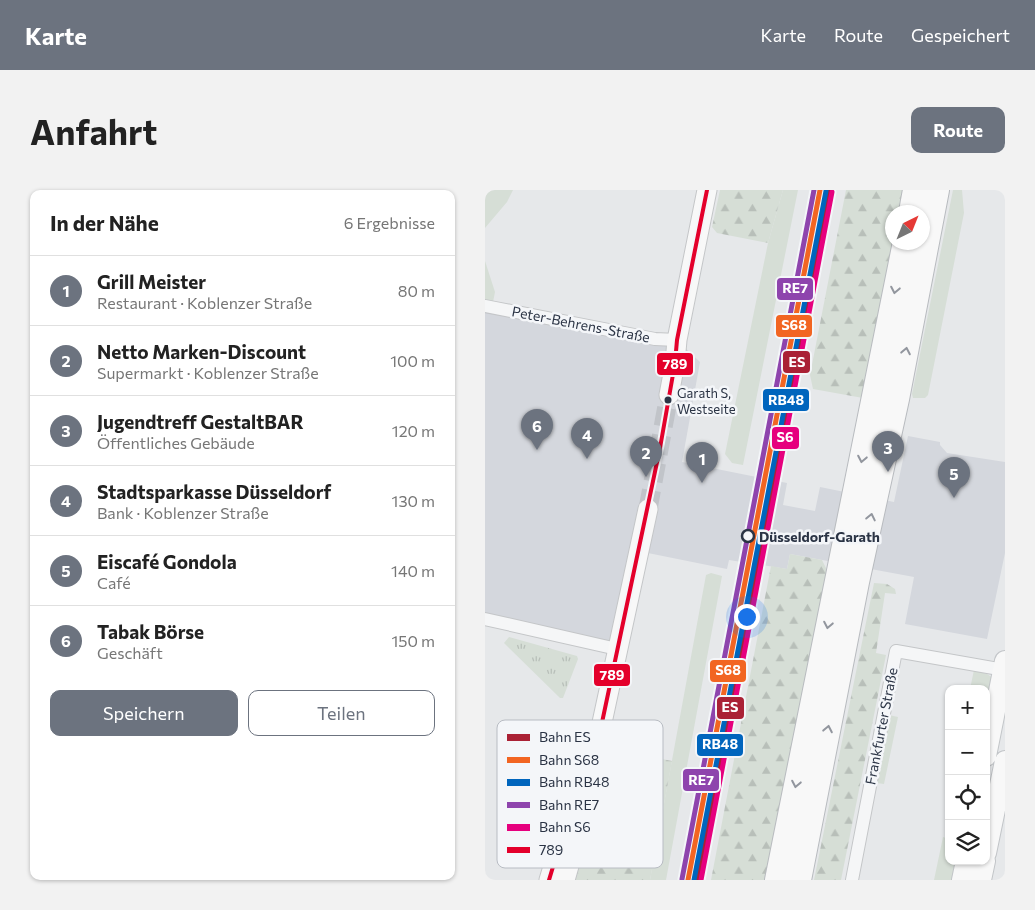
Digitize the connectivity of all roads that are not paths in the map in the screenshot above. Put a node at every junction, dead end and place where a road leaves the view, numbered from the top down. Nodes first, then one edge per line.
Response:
1 (707, 190) edge
2 (915, 190) edge
3 (937, 190) edge
4 (912, 205) edge
5 (904, 250) edge
6 (485, 306) edge
7 (677, 340) junction
8 (669, 395) tunnel mouth
9 (886, 396) junction
10 (648, 508) tunnel mouth
11 (847, 579) junction
12 (485, 620) edge
13 (617, 649) junction
14 (1004, 667) edge
15 (602, 720) edge
16 (990, 736) edge
17 (1005, 761) edge
18 (990, 834) edge
19 (964, 865) edge
20 (984, 865) edge
21 (553, 868) edge
22 (549, 880) edge
23 (777, 880) edge
24 (799, 880) edge
25 (852, 880) edge
26 (962, 880) edge
27 (981, 880) edge

1 - 7 main road
2 - 4 highway
9 -> 3 highway
5 -> 9 highway
6 - 7 street, Peter-Behrens-Straße
7 - 8 main road
9 - 11 highway
10 - 13 main road
11 -> 23 highway
24 -> 11 highway
12 - 13 street
13 - 15 main road
14 - 16 main road, Frankfurter Straße
14 - 25 street, Frankfurter Straße
17 - 18 main road
19 - 26 main road
20 - 27 main road
21 - 22 main road

